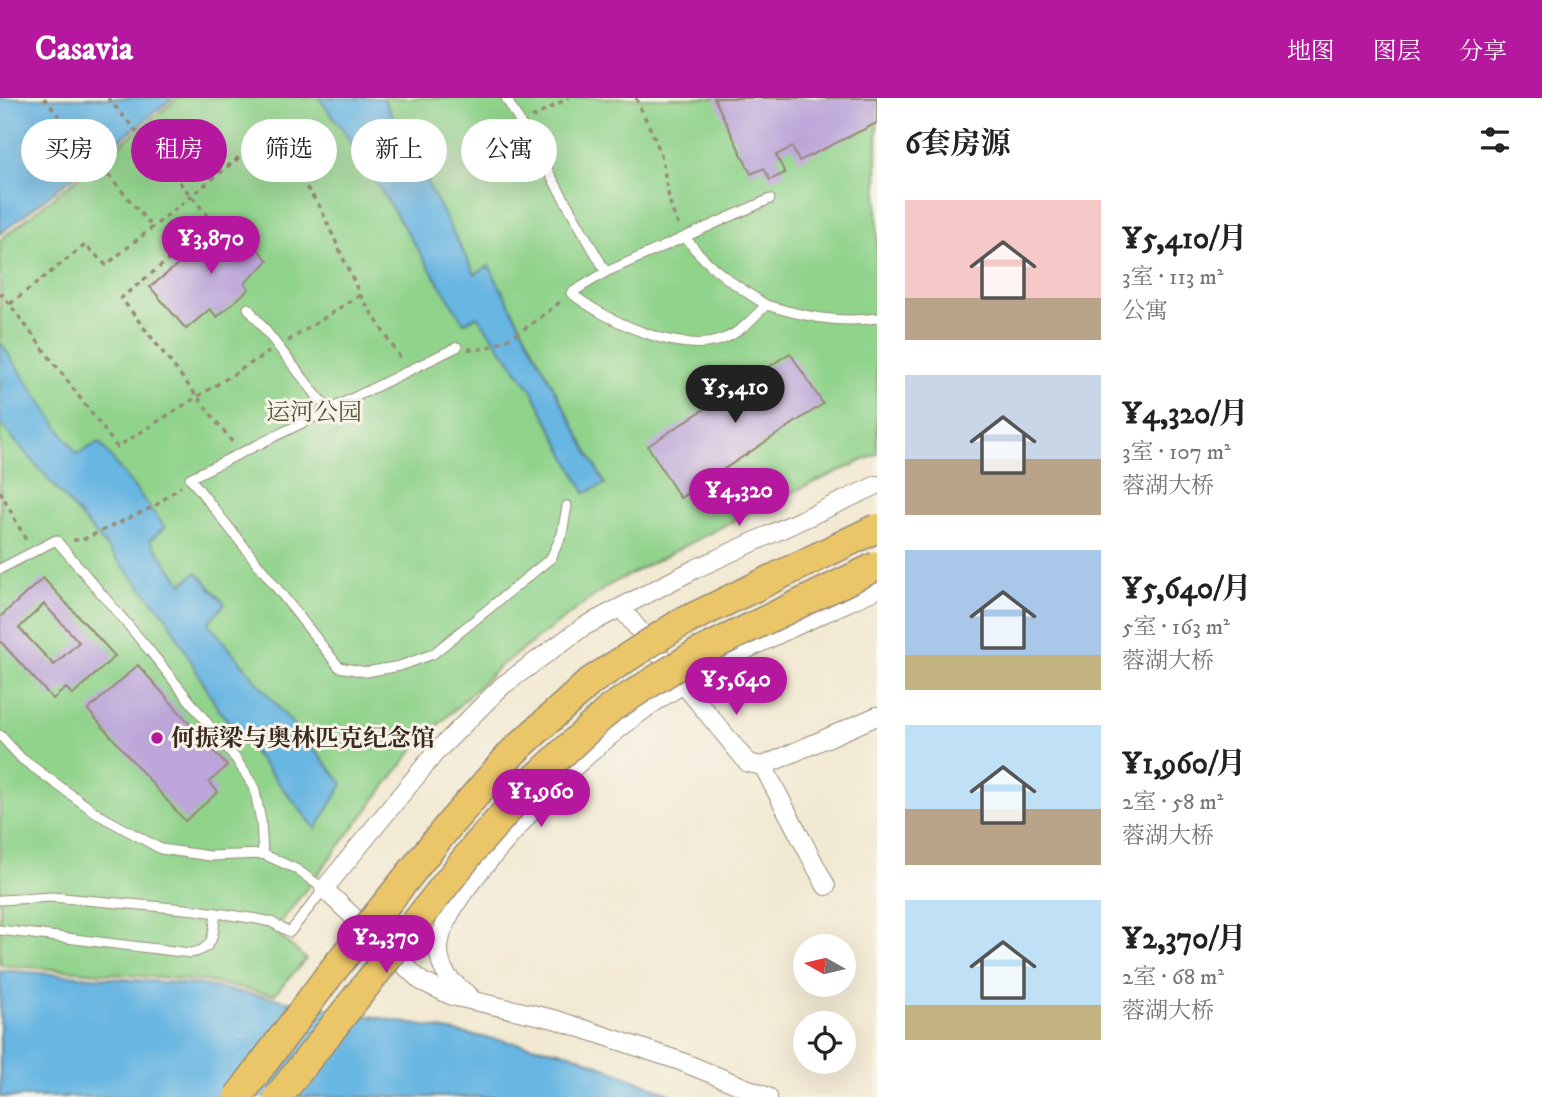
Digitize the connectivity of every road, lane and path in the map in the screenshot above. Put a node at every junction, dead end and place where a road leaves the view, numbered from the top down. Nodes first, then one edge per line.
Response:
1 (44, 98) edge
2 (108, 98) edge
3 (506, 98) edge
4 (568, 98) edge
5 (636, 98) edge
6 (518, 119) edge
7 (530, 119) edge
8 (554, 182) edge
9 (192, 196) junction
10 (770, 199) dead end
11 (153, 228) junction
12 (685, 237) junction
13 (606, 272) junction
14 (571, 293) junction
15 (1, 295) edge
16 (360, 295) junction
17 (10, 304) junction
18 (766, 305) junction
19 (248, 308) dead end
20 (877, 317) edge
21 (279, 347) junction
22 (457, 347) dead end
23 (478, 351) dead end
24 (408, 371) junction
25 (197, 398) junction
26 (328, 410) junction
27 (241, 453) junction
28 (190, 478) junction
29 (877, 485) edge
30 (0, 491) edge
31 (567, 506) dead end
32 (877, 528) edge
33 (82, 540) dead end
34 (33, 552) junction
35 (877, 566) edge
36 (0, 569) edge
37 (877, 589) edge
38 (621, 608) junction
39 (683, 684) junction
40 (877, 716) edge
41 (0, 735) edge
42 (762, 766) junction
43 (263, 854) junction
44 (826, 886) dead end
45 (324, 889) junction
46 (0, 900) edge
47 (216, 913) junction
48 (0, 930) edge
49 (481, 1003) junction
50 (238, 1097) edge
51 (278, 1097) edge
52 (768, 1097) edge

1 - 11 path
2 - 9 path
3 - 6 lane
4 - 7 path
5 - 12 path
8 - 13 lane
9 - 11 path
9 - 16 path
9 - 25 path
10 - 12 lane
11 - 17 path
12 - 13 lane
12 - 18 lane
13 - 14 lane
14 - 18 lane
14 - 23 path
15 - 17 path
16 - 21 path
16 - 24 path
17 - 25 path
18 - 20 lane
19 - 21 lane
21 - 25 path
21 - 26 lane
22 - 24 lane
24 - 26 lane
25 - 27 path
26 - 27 lane
27 - 28 lane
28 - 31 lane
28 - 33 path
29 - 38 street
30 - 34 path
32 - 50 main road, bridge
34 - 36 lane
34 - 43 lane
35 - 51 main road, bridge
37 - 39 street
38 - 39 street
38 - 45 street
39 - 42 street
39 - 49 street
40 - 42 street
41 - 43 lane
42 - 44 street
43 - 45 lane
45 - 47 lane
45 - 49 street
46 - 47 lane
47 - 48 lane
49 - 52 street

